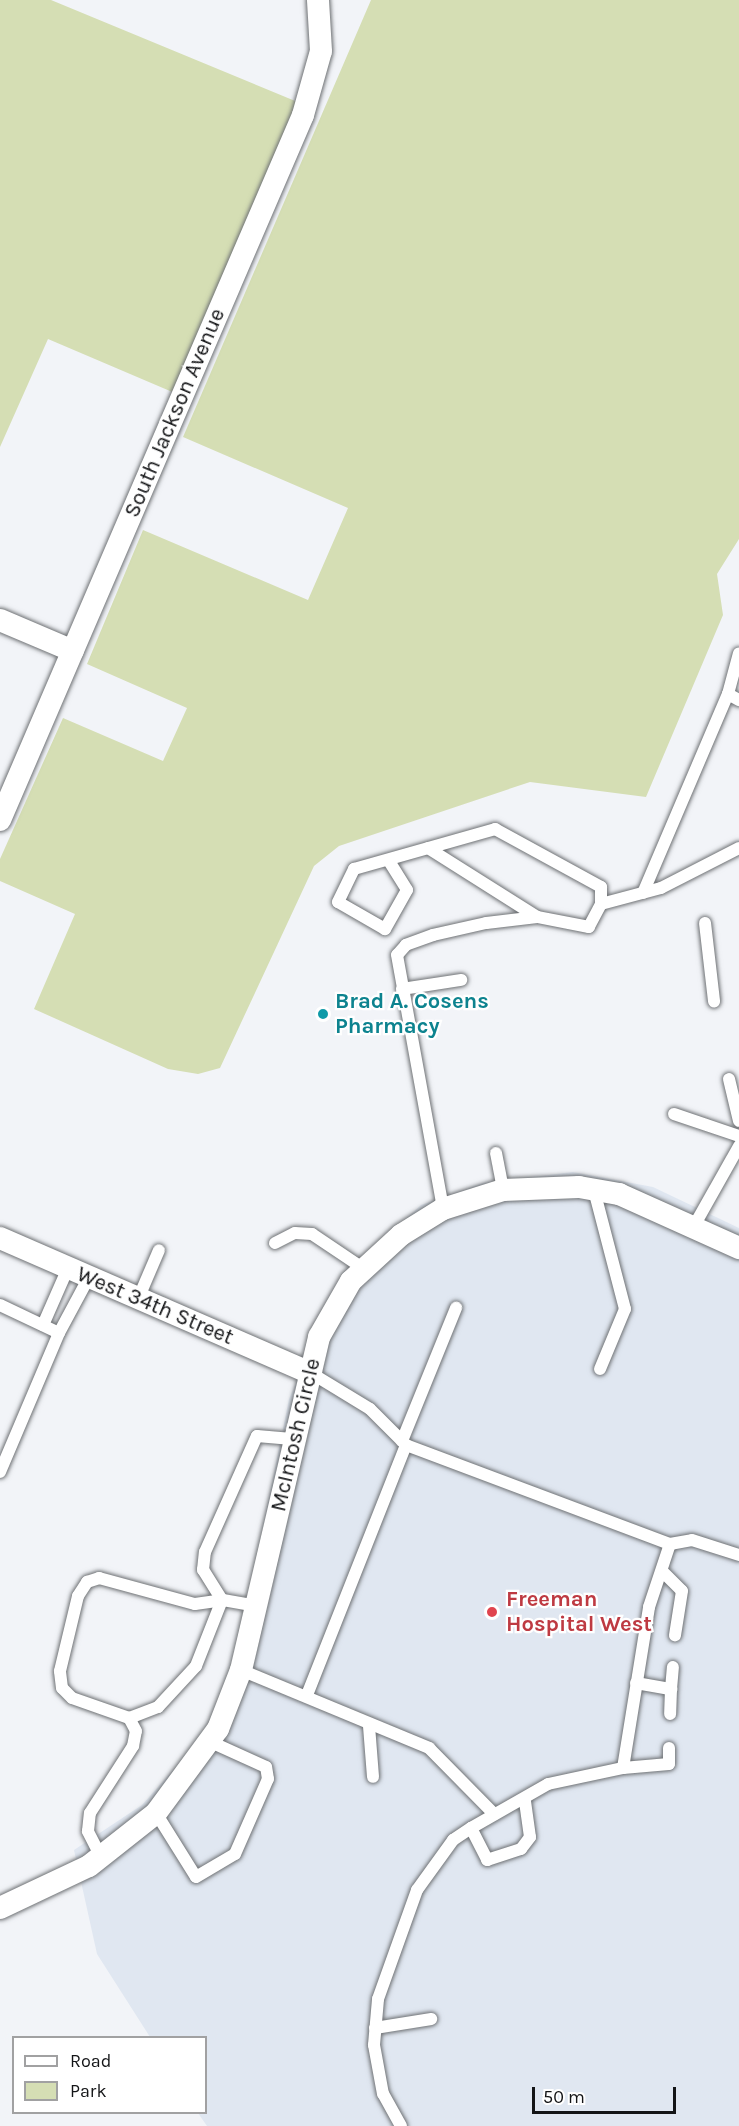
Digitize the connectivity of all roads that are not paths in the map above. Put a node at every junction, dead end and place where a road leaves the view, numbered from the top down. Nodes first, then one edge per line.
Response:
1 (318, 0) edge
2 (0, 620) edge
3 (73, 651) junction
4 (739, 653) edge
5 (733, 697) edge
6 (0, 820) edge
7 (428, 848) junction
8 (739, 848) edge
9 (389, 861) junction
10 (643, 893) junction
11 (601, 904) junction
12 (537, 917) junction
13 (705, 923) dead end
14 (460, 980) dead end
15 (402, 989) junction
16 (714, 1001) dead end
17 (729, 1079) dead end
18 (674, 1114) dead end
19 (739, 1121) edge
20 (739, 1136) edge
21 (739, 1146) edge
22 (496, 1153) dead end
23 (503, 1190) junction
24 (594, 1190) junction
25 (444, 1209) junction
26 (694, 1226) junction
27 (0, 1238) edge
28 (275, 1243) dead end
29 (739, 1248) edge
30 (159, 1250) dead end
31 (68, 1268) junction
32 (364, 1269) junction
33 (89, 1277) junction
34 (138, 1299) junction
35 (0, 1305) edge
36 (456, 1308) dead end
37 (44, 1325) junction
38 (59, 1333) junction
39 (600, 1369) dead end
40 (311, 1373) junction
41 (295, 1439) junction
42 (404, 1443) junction
43 (0, 1472) edge
44 (670, 1544) junction
45 (739, 1555) edge
46 (662, 1571) junction
47 (222, 1600) junction
48 (257, 1606) junction
49 (675, 1635) dead end
50 (673, 1667) dead end
51 (241, 1670) junction
52 (636, 1683) junction
53 (671, 1689) junction
54 (307, 1695) junction
55 (670, 1714) dead end
56 (129, 1718) junction
57 (369, 1726) junction
58 (211, 1742) junction
59 (669, 1748) dead end
60 (623, 1768) junction
61 (373, 1777) dead end
62 (525, 1800) junction
63 (156, 1813) junction
64 (494, 1814) junction
65 (471, 1828) junction
66 (101, 1857) junction
67 (0, 1908) edge
68 (430, 2019) dead end
69 (375, 2028) junction
70 (401, 2126) edge

1 - 3 street, South Jackson Avenue
2 - 3 street
3 - 6 street, South Jackson Avenue
4 - 5 lane
5 - 10 lane
7 - 9 lane
7 - 11 lane
7 - 12 lane
8 - 10 lane
9 - 9 lane
10 - 11 lane
11 - 12 lane
12 - 15 lane
13 - 16 lane
14 - 15 lane
15 - 25 lane
17 - 19 lane
18 - 20 lane
21 - 26 lane
22 - 23 lane
23 - 24 street, McIntosh Circle
23 - 25 street, McIntosh Circle
24 - 26 street, McIntosh Circle
24 - 39 lane
25 - 32 street, McIntosh Circle
26 - 29 street, McIntosh Circle
27 - 31 street, West 34th Street
28 - 32 lane
30 - 34 lane
31 - 33 street, West 34th Street
31 - 37 lane
32 - 40 street, McIntosh Circle
33 - 34 street, West 34th Street
33 - 38 lane
34 - 40 street, West 34th Street
35 - 37 lane
36 - 42 lane
37 - 38 lane
38 - 43 lane
40 - 41 street, McIntosh Circle
40 - 42 lane
41 - 47 lane
41 - 48 street, McIntosh Circle
42 - 44 lane
42 - 54 lane
44 - 45 lane
44 - 46 lane
46 - 49 lane
46 - 52 lane
47 - 48 lane
47 - 56 lane
47 - 56 lane
48 - 51 street, McIntosh Circle
50 - 53 lane
51 - 54 lane
51 - 58 street, McIntosh Circle
52 - 53 lane
52 - 60 lane
53 - 55 lane
54 - 57 lane
56 - 66 lane
57 - 61 lane
57 - 64 lane
58 - 63 street, McIntosh Circle
58 - 63 lane
59 - 60 lane
60 - 62 lane
62 - 64 lane
62 - 65 lane
63 - 66 street, McIntosh Circle
64 - 65 lane
65 - 69 lane
66 - 67 street, McIntosh Circle
68 - 69 lane
69 - 70 lane

